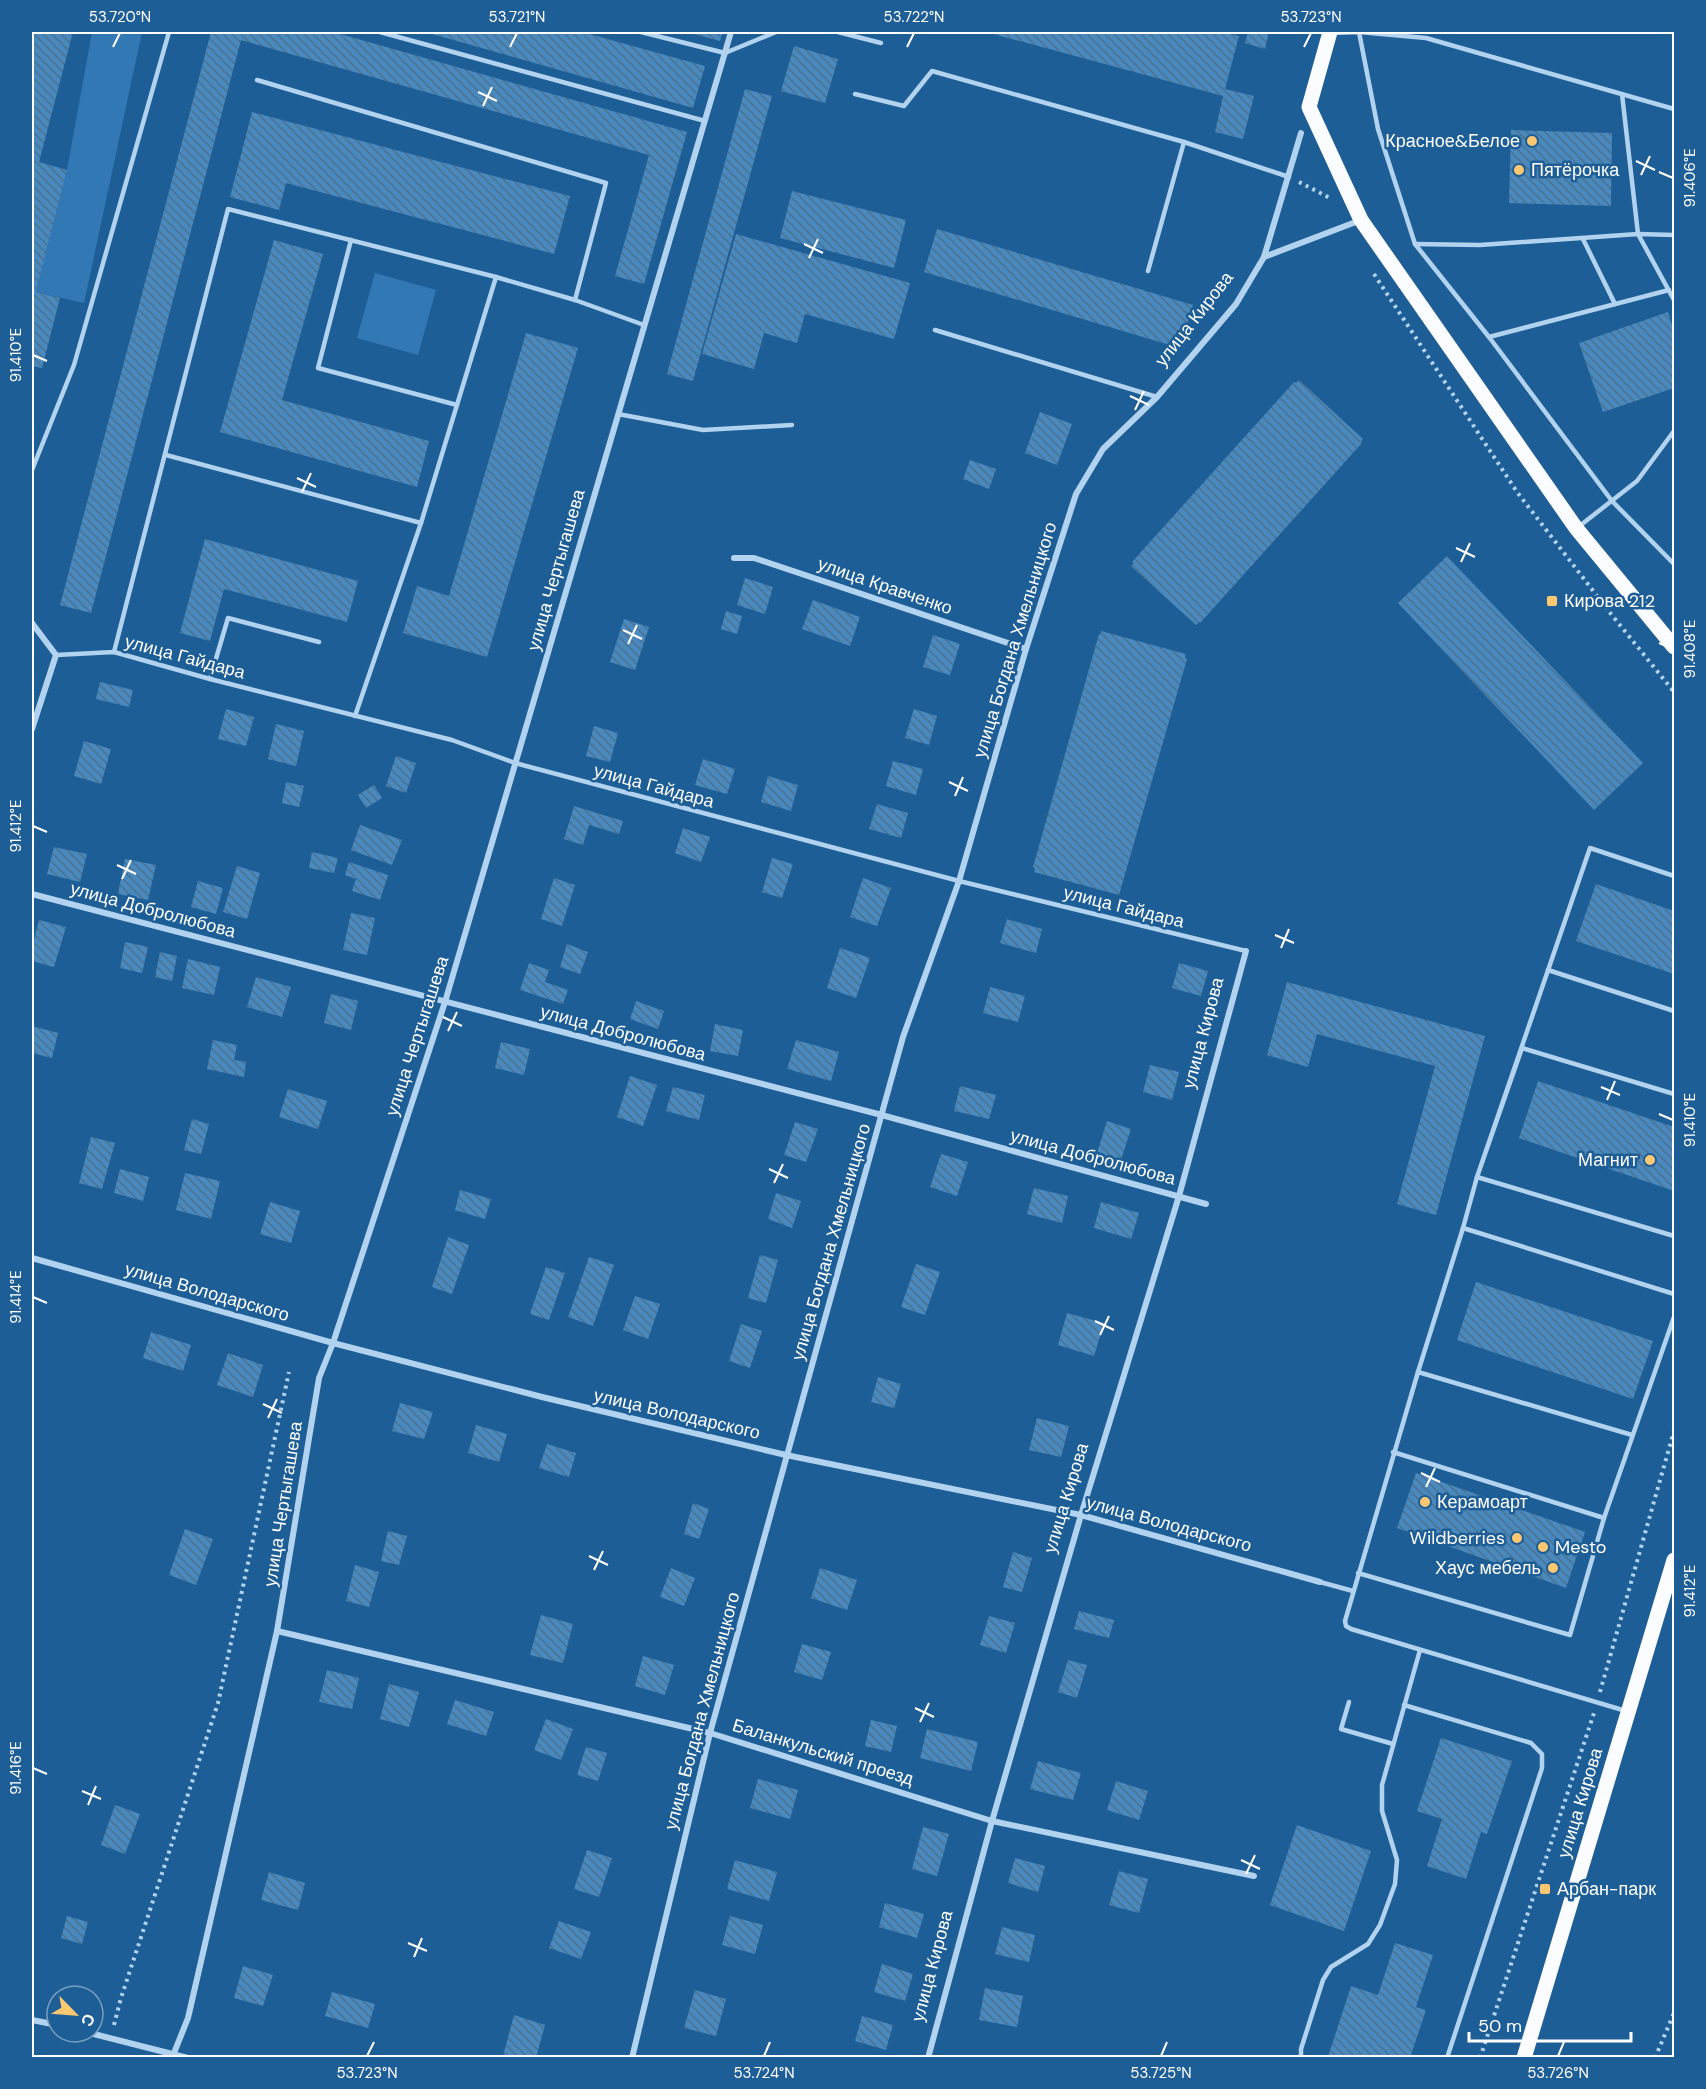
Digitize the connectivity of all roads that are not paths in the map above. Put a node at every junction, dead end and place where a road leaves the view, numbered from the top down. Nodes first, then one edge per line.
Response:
1 (169, 32) edge
2 (380, 32) edge
3 (641, 32) edge
4 (731, 32) edge
5 (776, 32) edge
6 (838, 32) edge
7 (1330, 32) edge
8 (1359, 32) edge
9 (881, 43) dead end
10 (725, 53) junction
11 (257, 80) dead end
12 (855, 94) dead end
13 (1623, 94) junction
14 (1674, 109) edge
15 (705, 121) junction
16 (1301, 133) dead end
17 (1184, 142) junction
18 (1289, 177) junction
19 (1361, 220) junction
20 (1638, 234) junction
21 (1674, 235) edge
22 (1583, 239) junction
23 (351, 240) junction
24 (1415, 244) junction
25 (1264, 257) junction
26 (1148, 271) dead end
27 (496, 277) junction
28 (1669, 290) junction
29 (575, 300) junction
30 (1674, 300) edge
31 (1616, 304) junction
32 (644, 325) junction
33 (935, 330) dead end
34 (1489, 337) junction
35 (1157, 397) junction
36 (457, 405) junction
37 (618, 414) junction
38 (792, 425) dead end
39 (1674, 431) edge
40 (1103, 449) joint
41 (166, 455) junction
42 (32, 470) edge
43 (1612, 501) junction
44 (421, 523) junction
45 (1576, 528) junction
46 (734, 558) dead end
47 (1674, 564) edge
48 (32, 623) edge
49 (319, 642) dead end
50 (1674, 648) edge
51 (1026, 649) junction
52 (114, 652) junction
53 (56, 655) junction
54 (210, 679) junction
55 (355, 716) junction
56 (32, 729) edge
57 (515, 763) junction
58 (1674, 876) edge
59 (959, 881) junction
60 (32, 894) edge
61 (1246, 951) joint
62 (1548, 970) junction
63 (445, 1002) junction
64 (1674, 1011) edge
65 (1522, 1048) junction
66 (1674, 1094) edge
67 (882, 1115) junction
68 (1477, 1178) junction
69 (1179, 1196) junction
70 (1206, 1204) dead end
71 (1463, 1228) junction
72 (1674, 1236) edge
73 (32, 1258) edge
74 (1674, 1294) edge
75 (1674, 1317) edge
76 (333, 1343) junction
77 (1418, 1372) junction
78 (1632, 1435) junction
79 (1393, 1452) junction
80 (786, 1455) junction
81 (1081, 1515) junction
82 (1604, 1518) junction
83 (1674, 1560) edge
84 (1358, 1573) junction
85 (1320, 1582) joint
86 (1353, 1591) junction
87 (277, 1632) junction
88 (1420, 1650) junction
89 (1349, 1702) dead end
90 (1404, 1706) junction
91 (1629, 1712) junction
92 (710, 1733) junction
93 (1393, 1744) junction
94 (992, 1821) junction
95 (1254, 1876) dead end
96 (105, 2037) edge
97 (172, 2056) edge
98 (188, 2058) edge
99 (632, 2058) edge
100 (928, 2058) edge
101 (1301, 2058) edge
102 (1447, 2058) edge
103 (1524, 2058) edge

1 - 42 lane
2 - 15 lane
3 - 10 lane
4 - 10 street, улица Чертыгашева
5 - 10 lane
6 - 9 lane
7 - 8 lane
7 - 19 main road
8 - 13 lane
8 - 24 lane
10 - 15 street, улица Чертыгашева
11 - 29 lane
12 - 17 lane
13 - 14 lane
13 - 20 lane
15 - 32 street, улица Чертыгашева
16 - 18 street, улица Кирова
17 - 18 lane
17 - 26 lane
18 - 25 street, улица Кирова
19 - 25 street
19 - 45 main road
20 - 21 lane
20 - 22 lane
20 - 28 lane
22 - 24 lane
22 - 31 lane
23 - 27 lane
23 - 36 lane
23 - 41 lane
24 - 34 lane
25 - 35 street, улица Кирова
27 - 29 lane
27 - 36 lane
28 - 30 lane
28 - 31 lane
29 - 32 lane
31 - 34 lane
32 - 37 street, улица Чертыгашева
33 - 35 lane
34 - 43 lane
35 - 40 street, улица Кирова
36 - 44 lane
37 - 38 lane
37 - 57 street, улица Чертыгашева
39 - 43 lane
40 - 51 street, улица Богдана Хмельницкого
41 - 44 lane
41 - 52 lane
43 - 45 lane
43 - 47 lane
44 - 55 lane
45 - 50 main road
46 - 51 street, улица Кравченко
48 - 53 street
49 - 54 lane
51 - 59 street, улица Богдана Хмельницкого
52 - 53 lane, улица Гайдара
52 - 54 lane, улица Гайдара
53 - 56 street
54 - 55 lane, улица Гайдара
55 - 57 lane, улица Гайдара
57 - 59 lane, улица Гайдара
57 - 63 street, улица Чертыгашева
58 - 62 lane
59 - 61 lane, улица Гайдара
59 - 67 street, улица Богдана Хмельницкого
60 - 63 street, улица Добролюбова
61 - 69 street, улица Кирова
62 - 64 lane
62 - 65 lane
63 - 67 street, улица Добролюбова
63 - 76 street, улица Чертыгашева
65 - 66 lane
65 - 68 lane
67 - 69 street, улица Добролюбова
67 - 80 street, улица Богдана Хмельницкого
68 - 71 lane
68 - 72 lane
69 - 70 street, улица Добролюбова
69 - 81 street, улица Кирова
71 - 74 lane
71 - 77 lane
73 - 76 street, улица Володарского
75 - 78 lane
76 - 80 street, улица Володарского
76 - 87 street, улица Чертыгашева
77 - 78 lane
77 - 79 lane
78 - 82 lane
79 - 82 lane
79 - 84 lane
80 - 81 street, улица Володарского
80 - 92 street, улица Богдана Хмельницкого
81 - 85 street, улица Володарского
81 - 94 street, улица Кирова
82 - 84 lane
83 - 91 main road, улица Кирова
84 - 86 lane
85 - 86 lane
86 - 88 lane
87 - 92 street, Баланкульский проезд
87 - 97 street, улица Чертыгашева
88 - 90 lane
88 - 91 lane
89 - 93 lane
90 - 93 lane
90 - 102 lane
91 - 103 main road, улица Кирова
92 - 94 street, Баланкульский проезд
92 - 99 street, улица Богдана Хмельницкого
93 - 101 lane
94 - 95 street, Баланкульский проезд
94 - 100 street, улица Кирова
96 - 97 street
97 - 98 street

